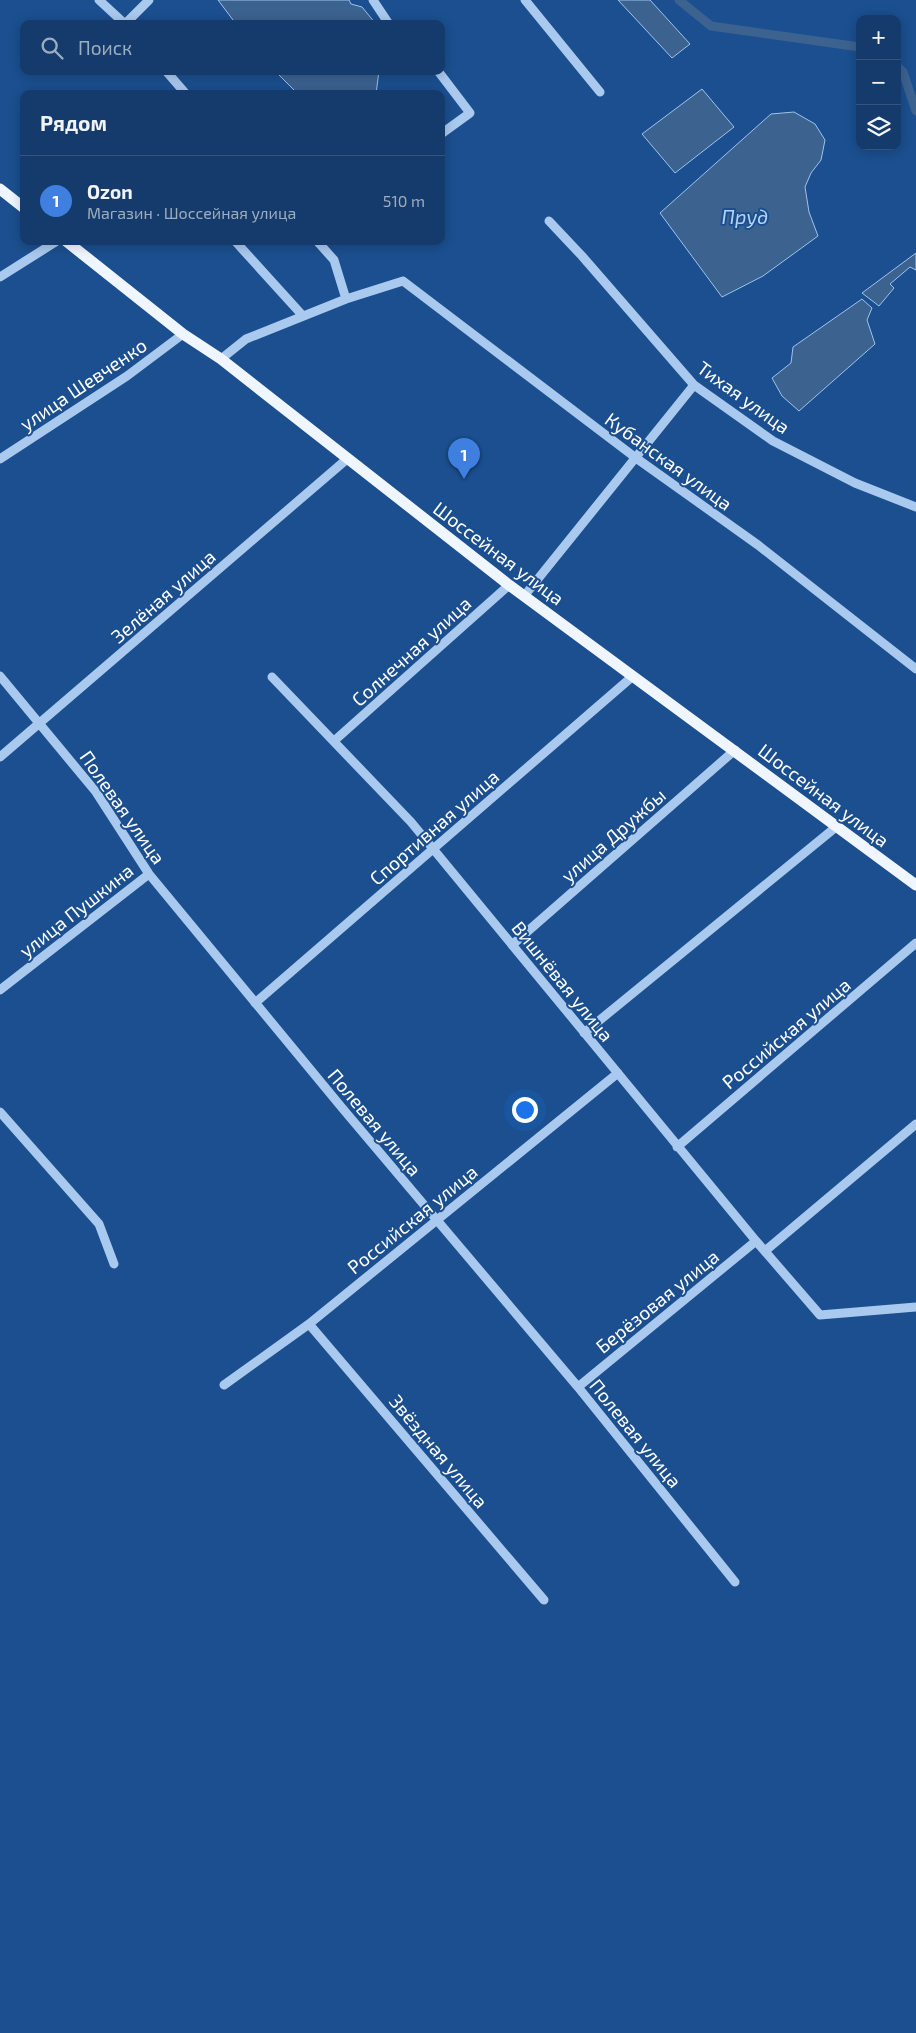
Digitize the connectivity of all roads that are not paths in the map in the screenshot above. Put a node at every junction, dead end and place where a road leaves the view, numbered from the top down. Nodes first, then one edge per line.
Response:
1 (99, 0) edge
2 (149, 0) edge
3 (373, 0) edge
4 (525, 0) edge
5 (121, 20) edge
6 (129, 20) edge
7 (386, 20) edge
8 (169, 75) edge
9 (441, 75) edge
10 (183, 90) edge
11 (600, 92) dead end
12 (445, 131) edge
13 (0, 189) edge
14 (20, 205) edge
15 (549, 221) dead end
16 (50, 245) edge
17 (71, 245) edge
18 (239, 245) edge
19 (321, 245) edge
20 (0, 277) edge
21 (346, 299) junction
22 (303, 316) junction
23 (183, 334) junction
24 (221, 360) junction
25 (694, 385) junction
26 (636, 458) junction
27 (0, 459) edge
28 (347, 459) junction
29 (916, 507) edge
30 (510, 585) junction
31 (525, 595) junction
32 (916, 669) edge
33 (0, 676) edge
34 (633, 676) junction
35 (272, 677) dead end
36 (39, 723) junction
37 (334, 741) junction
38 (735, 750) junction
39 (0, 757) edge
40 (836, 827) junction
41 (434, 849) junction
42 (149, 874) junction
43 (915, 881) edge
44 (916, 943) edge
45 (512, 945) junction
46 (0, 990) edge
47 (255, 1003) junction
48 (584, 1033) junction
49 (618, 1073) junction
50 (0, 1112) edge
51 (916, 1124) edge
52 (678, 1147) junction
53 (437, 1220) junction
54 (756, 1242) junction
55 (765, 1251) junction
56 (114, 1264) dead end
57 (916, 1307) edge
58 (310, 1324) junction
59 (224, 1385) dead end
60 (578, 1387) junction
61 (735, 1582) dead end
62 (544, 1600) dead end

1 - 5 street
2 - 6 street
3 - 7 street
4 - 11 street
8 - 10 street
9 - 12 street
13 - 14 main road
15 - 25 street, Тихая улица
16 - 20 street
17 - 23 main road, Шоссейная улица
18 - 22 street
19 - 21 street
21 - 22 street
21 - 26 street, Кубанская улица
22 - 24 street
23 - 24 main road, Шоссейная улица
23 - 27 street, улица Шевченко
24 - 28 main road, Шоссейная улица
25 - 26 street
25 - 29 street, Тихая улица
26 - 31 street
26 - 32 street, Кубанская улица
28 - 30 main road, Шоссейная улица
28 - 36 street, Зелёная улица
30 - 31 main road, Шоссейная улица
30 - 37 street, Солнечная улица
31 - 34 main road, Шоссейная улица
33 - 36 street, Полевая улица
34 - 38 main road, Шоссейная улица
34 - 41 street, Спортивная улица
35 - 37 street, Вишнёвая улица
36 - 39 street, Зелёная улица
36 - 42 street, Полевая улица
37 - 41 street, Вишнёвая улица
38 - 40 main road, Шоссейная улица
38 - 45 street, улица Дружбы
40 - 43 main road, Шоссейная улица
40 - 48 street
41 - 45 street, Вишнёвая улица
41 - 47 street, Спортивная улица
42 - 46 street, улица Пушкина
42 - 47 street, Полевая улица
44 - 52 street, Российская улица
45 - 48 street, Вишнёвая улица
47 - 53 street, Полевая улица
48 - 49 street, Вишнёвая улица
49 - 52 street, Вишнёвая улица
49 - 53 street, Российская улица
50 - 56 street
51 - 55 street
52 - 54 street, Вишнёвая улица
53 - 58 street, Российская улица
53 - 60 street, Полевая улица
54 - 55 street, Вишнёвая улица
54 - 60 street, Берёзовая улица
55 - 57 street, Вишнёвая улица
58 - 59 street, Российская улица
58 - 62 street, Звёздная улица
60 - 61 street, Полевая улица

